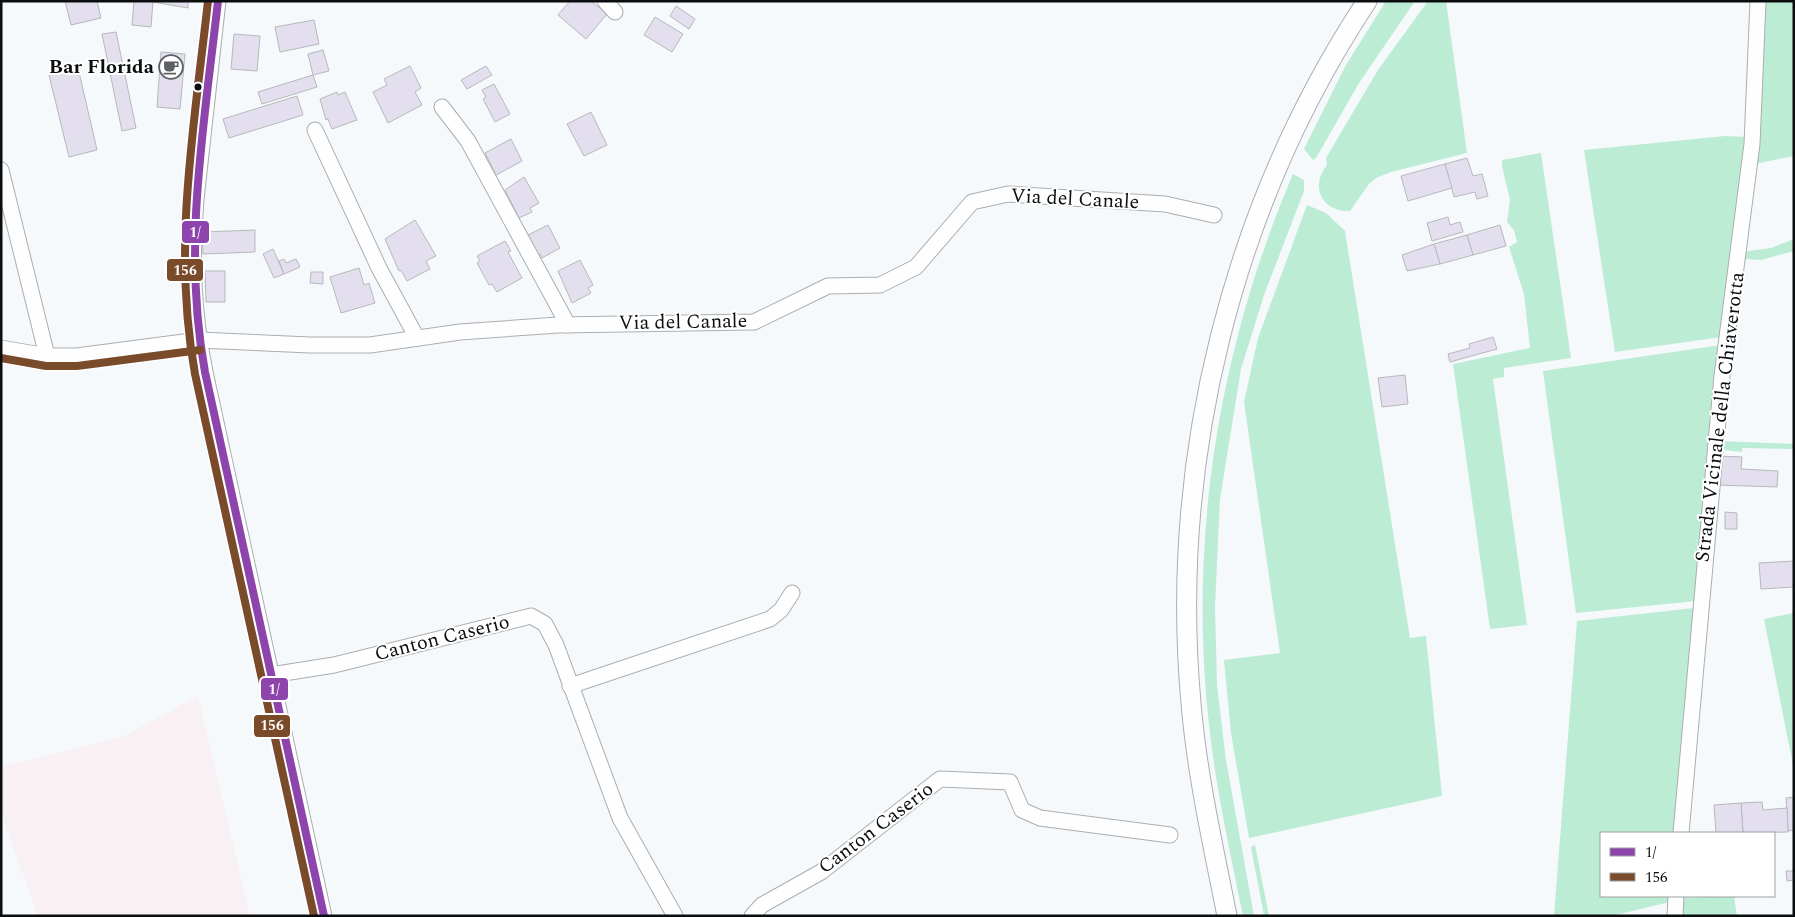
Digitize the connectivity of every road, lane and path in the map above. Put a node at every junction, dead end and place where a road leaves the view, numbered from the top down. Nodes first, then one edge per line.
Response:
1 (218, 1) edge
2 (605, 1) edge
3 (1367, 1) edge
4 (1758, 1) edge
5 (615, 12) dead end
6 (442, 107) dead end
7 (315, 130) dead end
8 (1, 170) edge
9 (1214, 215) dead end
10 (568, 325) junction
11 (417, 338) junction
12 (199, 340) junction
13 (1, 348) edge
14 (47, 356) junction
15 (792, 594) dead end
16 (272, 675) junction
17 (570, 686) junction
18 (1681, 832) edge
19 (1170, 835) dead end
20 (1676, 897) edge
21 (324, 916) edge
22 (675, 916) edge
23 (752, 916) edge
24 (1227, 916) edge
25 (1675, 916) edge

1 - 12 street
2 - 5 street
3 - 24 main road
4 - 18 street, Strada Vicinale della Chiaverotta
6 - 10 street
7 - 11 street
8 - 14 street
9 - 10 street, Via del Canale
10 - 11 street, Via del Canale
11 - 12 street, Via del Canale
12 - 14 street, Via del Canale
12 - 16 street
13 - 14 street, Via del Canale
15 - 17 street
16 - 17 street, Canton Caserio
16 - 21 street
17 - 22 street, Canton Caserio
19 - 23 street, Canton Caserio
20 - 25 street

